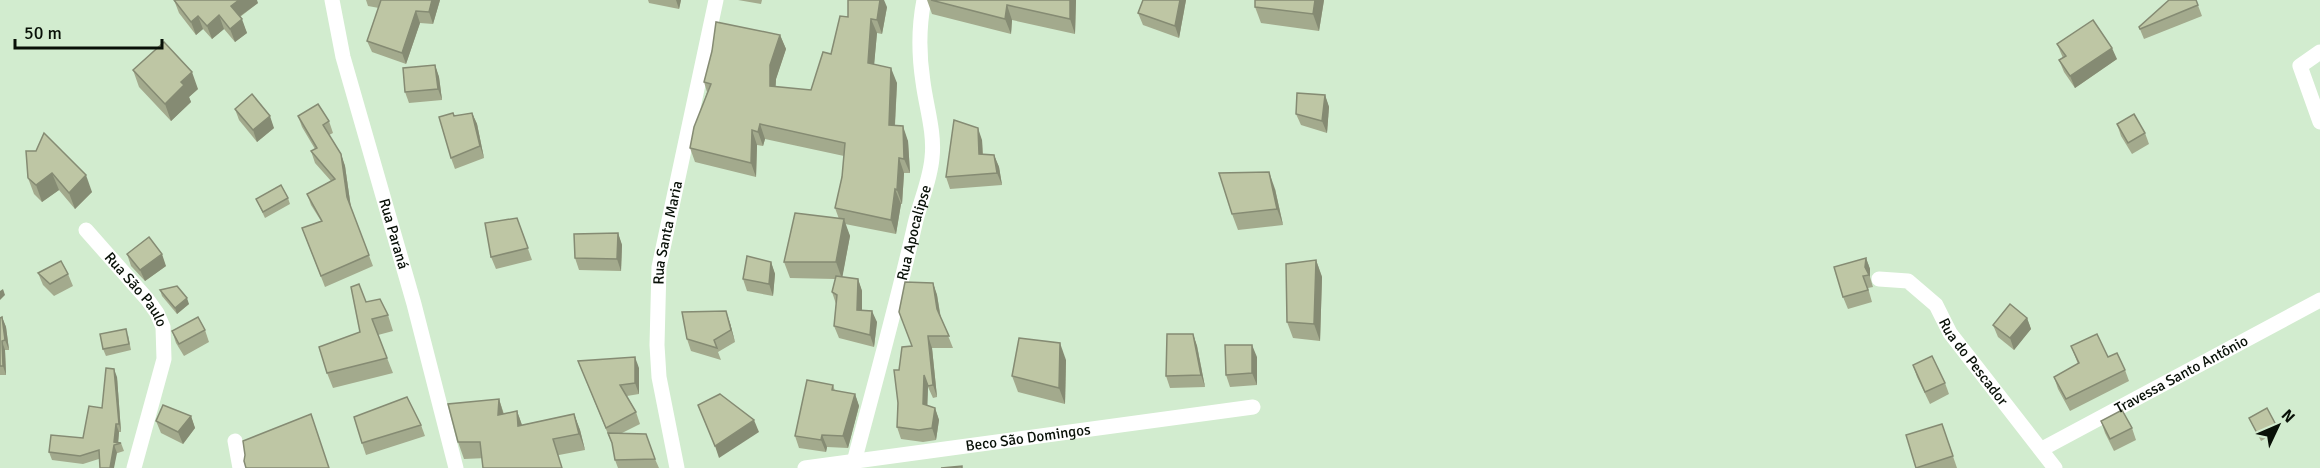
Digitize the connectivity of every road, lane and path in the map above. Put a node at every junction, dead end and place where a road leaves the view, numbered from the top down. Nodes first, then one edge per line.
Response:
1 (332, 0) edge
2 (716, 0) edge
3 (924, 0) edge
4 (2320, 52) edge
5 (2320, 122) edge
6 (86, 230) dead end
7 (1879, 279) dead end
8 (2320, 300) edge
9 (1252, 407) dead end
10 (235, 441) dead end
11 (2042, 449) junction
12 (854, 462) junction
13 (134, 468) edge
14 (240, 468) edge
15 (456, 468) edge
16 (677, 468) edge
17 (805, 468) edge
18 (2055, 468) edge

1 - 15 street, Rua Paraná
2 - 16 street, Rua Santa Maria
3 - 12 street, Rua Apocalipse
4 - 5 street
6 - 13 street, Rua São Paulo
7 - 11 street, Rua do Pescador
8 - 11 street, Travessa Santo Antônio
9 - 12 street, Beco São Domingos
10 - 14 street
11 - 18 street, Rua do Pescador
12 - 17 street, Beco São Domingos

